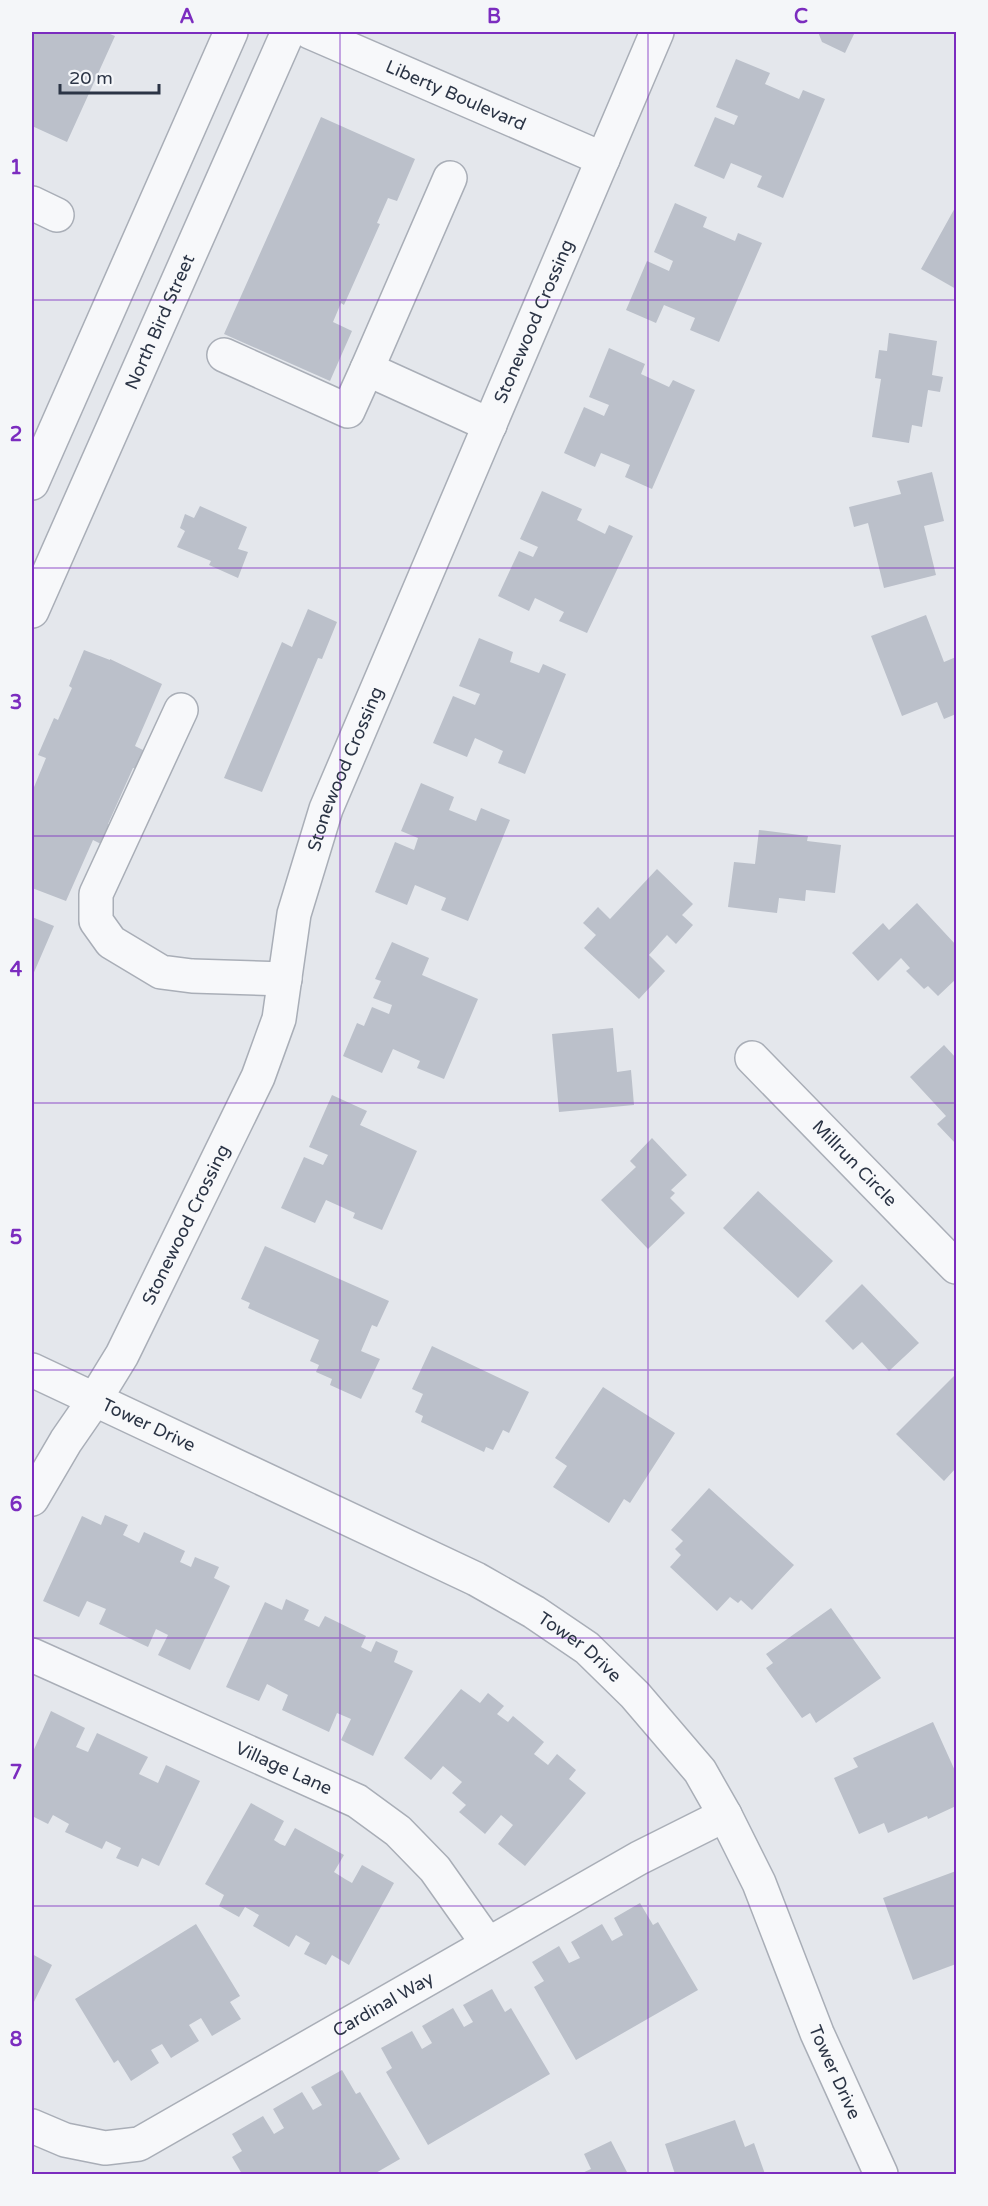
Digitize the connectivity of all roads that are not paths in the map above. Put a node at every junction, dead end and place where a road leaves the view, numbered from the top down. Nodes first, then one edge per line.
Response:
1 (231, 32) edge
2 (288, 32) edge
3 (310, 32) edge
4 (657, 32) edge
5 (603, 159) junction
6 (450, 178) dead end
7 (224, 355) dead end
8 (367, 369) junction
9 (490, 424) junction
10 (32, 483) edge
11 (32, 611) edge
12 (181, 710) dead end
13 (285, 979) junction
14 (752, 1059) dead end
15 (957, 1267) edge
16 (32, 1370) edge
17 (95, 1399) junction
18 (32, 1500) edge
19 (32, 1655) edge
20 (725, 1815) junction
21 (488, 1944) junction
22 (32, 2126) edge
23 (881, 2175) edge

1 - 10 street
2 - 11 street, North Bird Street
3 - 5 street, Liberty Boulevard
4 - 5 street, Stonewood Crossing
5 - 9 street, Stonewood Crossing
6 - 8 street
7 - 8 street
8 - 9 street
9 - 13 street, Stonewood Crossing
12 - 13 street
13 - 17 street, Stonewood Crossing
14 - 15 street, Millrun Circle
16 - 17 street, Tower Drive
17 - 18 street, Stonewood Crossing
17 - 20 street, Tower Drive
19 - 21 street, Village Lane
20 - 21 street, Cardinal Way
20 - 23 street, Tower Drive
21 - 22 street, Cardinal Way

